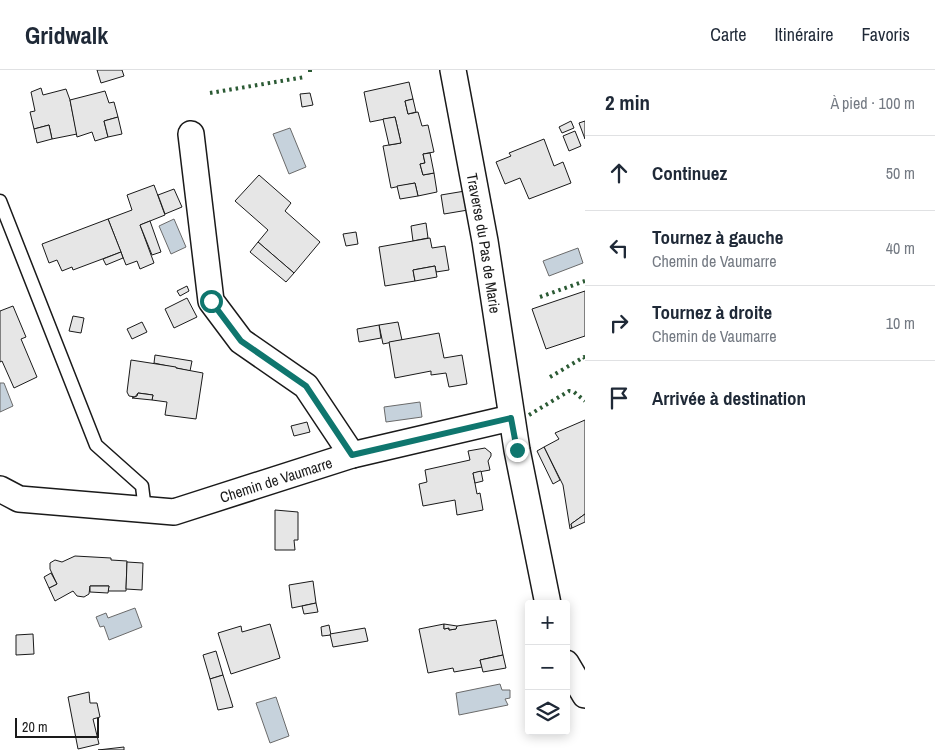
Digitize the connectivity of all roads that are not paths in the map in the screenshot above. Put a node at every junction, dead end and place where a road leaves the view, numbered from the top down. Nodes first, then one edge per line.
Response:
1 (453, 70) edge
2 (191, 134) dead end
3 (0, 201) edge
4 (511, 418) junction
5 (352, 455) junction
6 (0, 489) edge
7 (145, 510) junction
8 (547, 600) edge
9 (570, 670) edge
10 (585, 695) edge

1 - 4 street, Traverse du Pas de Marie
2 - 5 street
3 - 7 lane
4 - 5 street, Chemin de Vaumarre
4 - 8 street
5 - 7 street, Chemin de Vaumarre
6 - 7 street, Chemin de Vaumarre
9 - 10 street

